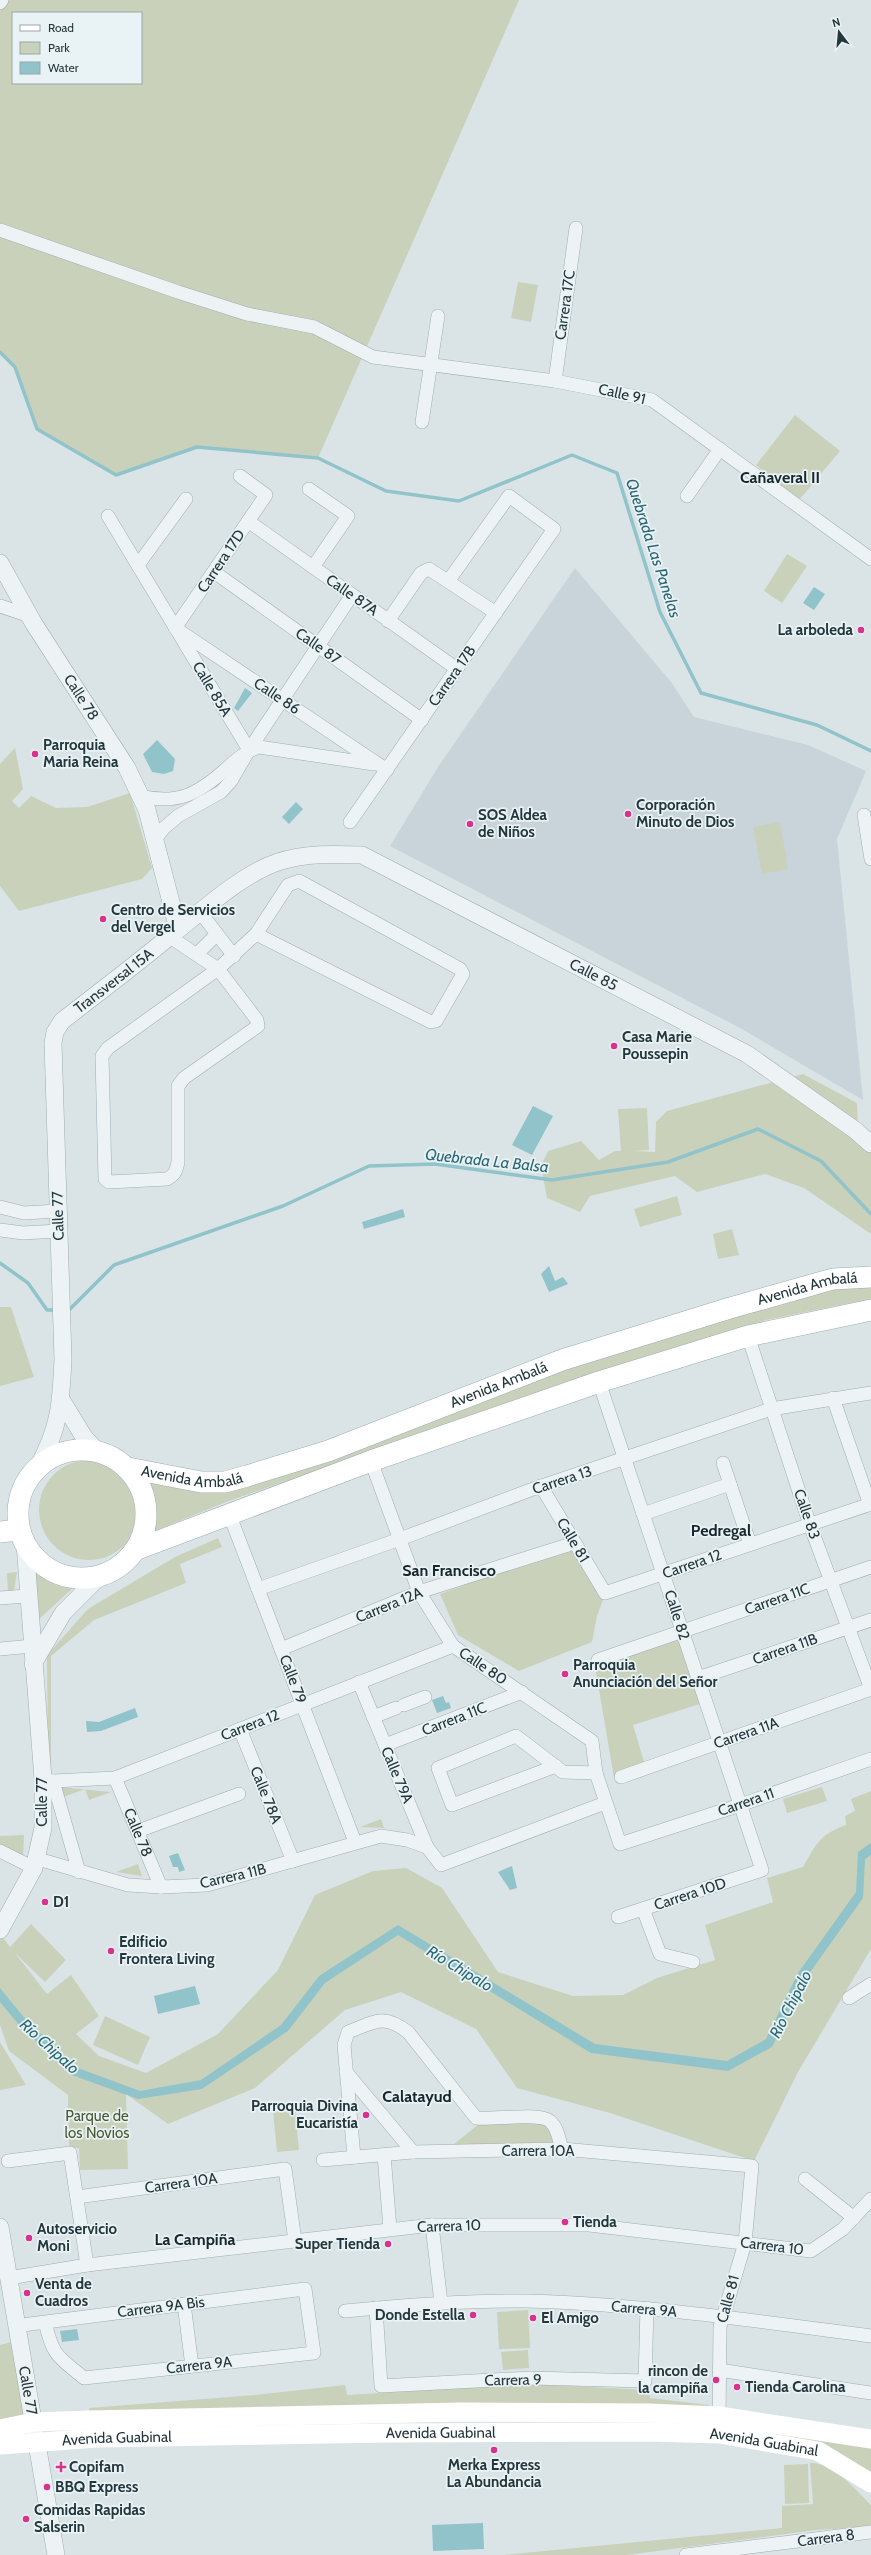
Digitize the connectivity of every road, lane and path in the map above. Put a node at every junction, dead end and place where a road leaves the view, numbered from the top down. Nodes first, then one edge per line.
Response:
1 (2, 0) edge
2 (0, 3) edge
3 (576, 228) dead end
4 (0, 230) edge
5 (438, 316) dead end
6 (430, 366) junction
7 (555, 381) junction
8 (422, 422) dead end
9 (720, 449) junction
10 (240, 476) dead end
11 (309, 489) dead end
12 (687, 496) dead end
13 (186, 499) dead end
14 (108, 516) dead end
15 (248, 521) junction
16 (871, 559) edge
17 (0, 563) edge
18 (138, 565) junction
19 (313, 567) junction
20 (214, 572) junction
21 (449, 580) junction
22 (352, 595) junction
23 (0, 606) edge
24 (496, 613) junction
25 (30, 616) junction
26 (388, 621) junction
27 (175, 628) junction
28 (318, 646) junction
29 (457, 669) junction
30 (282, 700) junction
31 (422, 720) junction
32 (249, 750) junction
33 (382, 767) junction
34 (140, 796) junction
35 (182, 797) junction
36 (187, 811) junction
37 (864, 815) dead end
38 (350, 822) dead end
39 (154, 840) junction
40 (870, 841) edge
41 (296, 857) joint
42 (871, 859) edge
43 (200, 912) junction
44 (174, 933) junction
45 (217, 934) junction
46 (256, 934) junction
47 (197, 954) junction
48 (234, 956) junction
49 (218, 969) junction
50 (55, 1032) joint
51 (871, 1144) edge
52 (0, 1207) edge
53 (57, 1211) junction
54 (0, 1230) edge
55 (58, 1232) junction
56 (871, 1277) edge
57 (870, 1315) edge
58 (748, 1336) junction
59 (599, 1382) junction
60 (871, 1393) edge
61 (833, 1398) junction
62 (62, 1401) junction
63 (771, 1409) junction
64 (97, 1451) junction
65 (625, 1459) junction
66 (371, 1461) junction
67 (723, 1463) dead end
68 (38, 1467) junction
69 (128, 1468) junction
70 (730, 1484) junction
71 (541, 1486) junction
72 (870, 1505) edge
73 (643, 1514) junction
74 (230, 1516) junction
75 (12, 1525) edge
76 (810, 1525) junction
77 (400, 1539) junction
78 (750, 1544) junction
79 (568, 1545) dead end
80 (135, 1550) junction
81 (871, 1567) edge
82 (663, 1574) junction
83 (101, 1575) junction
84 (830, 1581) junction
85 (258, 1589) junction
86 (420, 1592) junction
87 (605, 1593) joint
88 (27, 1596) junction
89 (0, 1598) edge
90 (871, 1620) edge
91 (848, 1628) junction
92 (683, 1632) junction
93 (32, 1646) junction
94 (453, 1646) junction
95 (0, 1649) edge
96 (281, 1649) junction
97 (598, 1660) dead end
98 (33, 1664) junction
99 (698, 1678) junction
100 (359, 1682) junction
101 (871, 1689) edge
102 (522, 1692) junction
103 (425, 1697) dead end
104 (302, 1704) junction
105 (373, 1717) junction
106 (240, 1728) junction
107 (719, 1742) junction
108 (385, 1745) junction
109 (871, 1759) edge
110 (556, 1766) junction
111 (596, 1773) junction
112 (621, 1777) dead end
113 (115, 1778) junction
114 (48, 1780) junction
115 (240, 1794) dead end
116 (604, 1803) junction
117 (740, 1805) junction
118 (138, 1831) junction
119 (355, 1842) junction
120 (620, 1844) joint
121 (427, 1847) junction
122 (0, 1852) edge
123 (293, 1861) junction
124 (36, 1863) junction
125 (762, 1870) joint
126 (79, 1872) junction
127 (161, 1887) junction
128 (642, 1909) junction
129 (618, 1917) dead end
130 (2, 1924) edge
131 (693, 1962) dead end
132 (871, 1984) edge
133 (849, 1998) dead end
134 (346, 2072) junction
135 (401, 2138) junction
136 (562, 2149) junction
137 (413, 2152) junction
138 (387, 2155) junction
139 (354, 2157) junction
140 (323, 2160) dead end
141 (8, 2161) dead end
142 (752, 2166) joint
143 (805, 2179) dead end
144 (77, 2197) junction
145 (871, 2199) edge
146 (854, 2218) junction
147 (432, 2225) junction
148 (0, 2227) edge
149 (390, 2229) junction
150 (295, 2241) junction
151 (745, 2243) junction
152 (87, 2265) junction
153 (9, 2278) junction
154 (441, 2303) junction
155 (184, 2304) junction
156 (376, 2308) junction
157 (647, 2308) junction
158 (345, 2311) dead end
159 (722, 2317) junction
160 (45, 2322) junction
161 (17, 2326) junction
162 (871, 2336) edge
163 (314, 2353) joint
164 (192, 2366) junction
165 (719, 2370) junction
166 (871, 2393) edge
167 (34, 2422) junction
168 (719, 2425) junction
169 (0, 2429) edge
170 (871, 2439) edge
171 (36, 2442) junction
172 (0, 2445) edge
173 (851, 2470) junction
174 (871, 2483) edge
175 (871, 2488) edge
176 (871, 2532) edge
177 (56, 2555) edge
178 (694, 2555) edge

1 - 2 street
3 - 7 street, Carrera 17C
4 - 6 street, Calle 91
5 - 6 street
6 - 7 street, Calle 91
6 - 8 street
7 - 9 street, Calle 91
9 - 12 street
9 - 16 street, Calle 91
10 - 15 street, Carrera 17D
11 - 19 street
13 - 18 street
14 - 18 street, Calle 85A
15 - 19 street, Calle 87A
15 - 20 street, Carrera 17D
17 - 25 street, Calle 78
18 - 27 street, Calle 85A
19 - 22 street, Calle 87A
20 - 27 street, Carrera 17D
20 - 28 street, Calle 87
21 - 24 street
21 - 24 street, Carrera 17B
21 - 26 street
22 - 26 street, Calle 87A
22 - 28 street
23 - 25 street
24 - 29 street, Carrera 17B
25 - 34 street, Calle 78
26 - 29 street, Calle 87A
27 - 30 street, Calle 86
27 - 32 street, Calle 85A
28 - 30 street
28 - 31 street, Calle 87
29 - 31 street, Carrera 17B
30 - 32 street
30 - 33 street, Calle 86
31 - 33 street, Carrera 17B
32 - 33 street
32 - 35 street
32 - 36 street
33 - 38 street, Carrera 17B
34 - 35 street
34 - 39 street, Calle 78
35 - 36 street
36 - 39 street
37 - 40 street
39 - 44 street, Calle 78
40 - 42 street
41 - 43 street, Transversal 15A
41 - 51 street, Calle 85
43 - 44 street, Transversal 15A
43 - 45 street
44 - 47 street
44 - 50 street, Transversal 15A
45 - 47 street
45 - 48 street
46 - 46 street
46 - 48 street
47 - 49 street
48 - 49 street
49 - 49 street
50 - 53 street, Calle 77
52 - 53 street
53 - 55 street, Calle 77
54 - 55 street
55 - 62 street, Calle 77
56 - 69 main road, Avenida Ambalá
57 - 58 main road, Avenida Ambalá
58 - 59 main road, Avenida Ambalá
58 - 63 street, Calle 83
59 - 65 street, Calle 82
59 - 66 main road, Avenida Ambalá
60 - 61 street, Carrera 13
61 - 63 street, Carrera 13
61 - 72 street
62 - 64 street
62 - 68 street, Calle 77
63 - 65 street, Carrera 13
63 - 76 street, Calle 83
64 - 68 main road
64 - 69 main road
65 - 71 street, Carrera 13
65 - 73 street, Calle 82
66 - 74 main road, Avenida Ambalá
66 - 77 street, Calle 80
67 - 70 street
68 - 75 main road
69 - 80 main road
70 - 73 street
70 - 78 street
71 - 77 street, Carrera 13
71 - 87 street, Calle 81
72 - 76 street, Carrera 12
73 - 82 street, Calle 82
74 - 80 main road, Avenida Ambalá
74 - 85 street, Calle 79
75 - 83 main road
75 - 88 street, Calle 77
76 - 78 street, Carrera 12
76 - 84 street, Calle 83
77 - 85 street, Carrera 13
77 - 86 street, Calle 80
78 - 82 street, Carrera 12
79 - 86 street, Carrera 12A
80 - 83 main road
81 - 84 street, Carrera 11C
82 - 87 street, Carrera 12
82 - 92 street, Calle 82
83 - 98 street
84 - 91 street, Calle 83
84 - 92 street, Carrera 11C
85 - 96 street, Calle 79
86 - 94 street, Calle 80
86 - 96 street, Carrera 12A
88 - 89 street
88 - 93 street, Calle 77
90 - 91 street, Carrera 11B
91 - 99 street, Carrera 11B
91 - 101 street, Calle 83
92 - 97 street, Carrera 11C
92 - 99 street, Calle 82
93 - 95 street
93 - 98 street, Calle 77
94 - 100 street, Carrera 12
94 - 102 street, Calle 80
96 - 104 street, Calle 79
98 - 114 street, Calle 77
99 - 107 street, Calle 82
100 - 104 street, Carrera 12
100 - 105 street, Calle 79A
101 - 107 street, Carrera 11A
102 - 108 street, Carrera 11C
102 - 111 street, Calle 80
103 - 105 street
104 - 106 street, Carrera 12
104 - 119 street, Calle 79
105 - 108 street, Calle 79A
106 - 113 street, Carrera 12
106 - 123 street, Calle 78A
107 - 112 street, Carrera 11A
107 - 117 street, Calle 82
108 - 121 street, Calle 79A
109 - 117 street, Carrera 11
110 - 110 street
110 - 111 street
111 - 116 street, Calle 80
113 - 114 street, Carrera 12
113 - 118 street, Calle 78
114 - 124 street, Calle 77
114 - 126 street
115 - 118 street
116 - 120 street, Calle 80
116 - 121 street, Calle 79A
117 - 120 street, Carrera 11
117 - 125 street, Calle 82
118 - 127 street, Calle 78
119 - 121 street, Carrera 11B
119 - 123 street, Carrera 11B
122 - 124 street, Carrera 11B
123 - 127 street, Carrera 11B
124 - 126 street, Carrera 11B
124 - 130 street, Calle 77
125 - 128 street, Carrera 10D
126 - 127 street, Carrera 11B
128 - 129 street, Carrera 10D
128 - 131 street
132 - 133 street
134 - 135 street
134 - 136 street
134 - 139 street
135 - 137 street
135 - 138 street
136 - 137 street, Carrera 10A
136 - 142 street, Carrera 10A
137 - 138 street, Carrera 10A
138 - 139 street, Carrera 10A
138 - 149 street
139 - 140 street, Carrera 10A
141 - 144 street
142 - 151 street, Calle 81
143 - 146 street
144 - 150 street, Carrera 10A
144 - 152 street
145 - 146 street, Carrera 10
146 - 151 street, Carrera 10
147 - 149 street, Carrera 10
147 - 151 street, Carrera 10
147 - 154 street
148 - 153 street, Calle 77
149 - 150 street, Carrera 10
150 - 152 street, Carrera 10
151 - 159 street, Calle 81
152 - 153 street, Carrera 10
153 - 161 street, Calle 77
154 - 156 street, Carrera 9A
154 - 157 street, Carrera 9A
155 - 160 street, Carrera 9A Bis
155 - 163 street, Carrera 9A Bis
155 - 164 street
156 - 157 street, Carrera 9
156 - 158 street, Carrera 9A
157 - 159 street, Carrera 9A
159 - 162 street, Carrera 9A
159 - 165 street, Calle 81
160 - 161 street, Carrera 9A Bis
160 - 164 street, Carrera 9A
161 - 167 street, Calle 77
163 - 164 street, Carrera 9A
165 - 166 street
165 - 168 street, Calle 81
167 - 168 main road, Avenida Guabinal
167 - 169 main road, Avenida Guabinal
167 - 171 street, Calle 77
168 - 170 main road, Avenida Guabinal
168 - 171 main road, Avenida Guabinal
168 - 173 main road, Avenida Guabinal
171 - 172 main road, Avenida Guabinal
171 - 177 street, Calle 77
173 - 174 main road, Avenida Guabinal
173 - 175 street
176 - 178 street, Carrera 8

